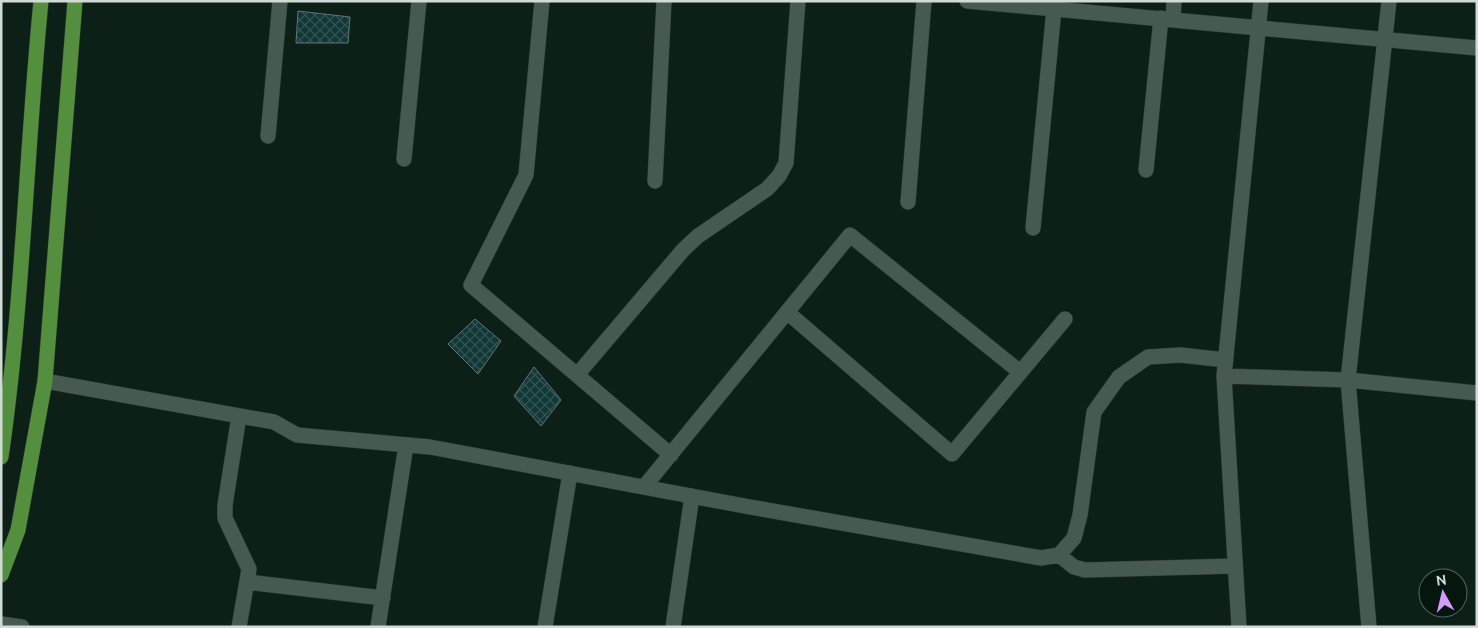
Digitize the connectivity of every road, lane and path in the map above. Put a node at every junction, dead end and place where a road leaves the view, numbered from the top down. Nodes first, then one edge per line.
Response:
1 (41, 1) edge
2 (75, 1) edge
3 (280, 1) edge
4 (419, 1) edge
5 (542, 1) edge
6 (664, 1) edge
7 (798, 1) edge
8 (924, 1) edge
9 (967, 1) edge
10 (1174, 1) edge
11 (1261, 1) edge
12 (1389, 1) edge
13 (1054, 9) junction
14 (1166, 19) junction
15 (1258, 27) junction
16 (1385, 39) junction
17 (1477, 48) edge
18 (268, 136) dead end
19 (404, 159) dead end
20 (1146, 170) dead end
21 (655, 181) dead end
22 (908, 202) dead end
23 (1033, 228) dead end
24 (787, 312) junction
25 (1065, 319) dead end
26 (1226, 360) junction
27 (1020, 372) junction
28 (577, 375) junction
29 (1224, 376) junction
30 (1348, 380) junction
31 (45, 382) junction
32 (1477, 393) edge
33 (239, 416) junction
34 (406, 445) junction
35 (671, 455) junction
36 (1, 457) edge
37 (570, 473) junction
38 (644, 488) junction
39 (692, 496) junction
40 (1059, 555) junction
41 (1235, 566) junction
42 (1, 575) edge
43 (247, 582) junction
44 (383, 598) junction
45 (1, 624) edge
46 (22, 627) edge
47 (239, 627) edge
48 (378, 627) edge
49 (545, 627) edge
50 (673, 627) edge
51 (1238, 627) edge
52 (1369, 627) edge

1 - 36 highway
2 - 31 highway
3 - 18 street
4 - 19 street
5 - 28 street
6 - 21 street
7 - 28 street
8 - 22 street
9 - 13 street
10 - 14 street
11 - 15 street
12 - 16 street
13 - 14 street
13 - 23 street
14 - 15 street
14 - 20 street
15 - 16 street
15 - 26 street
16 - 17 street
16 - 30 street
24 - 27 street
24 - 27 street
24 - 35 street
25 - 27 street
26 - 29 street
26 - 40 street
28 - 35 street
29 - 30 street
29 - 41 street
30 - 32 street
30 - 52 street
31 - 33 street
31 - 42 highway
33 - 34 street
33 - 43 street
34 - 37 street
34 - 44 street
35 - 38 street
37 - 38 street
37 - 49 street
38 - 39 street
39 - 40 street
39 - 50 street
40 - 41 street
41 - 51 street
43 - 44 street
43 - 47 street
44 - 48 street
45 - 46 street

